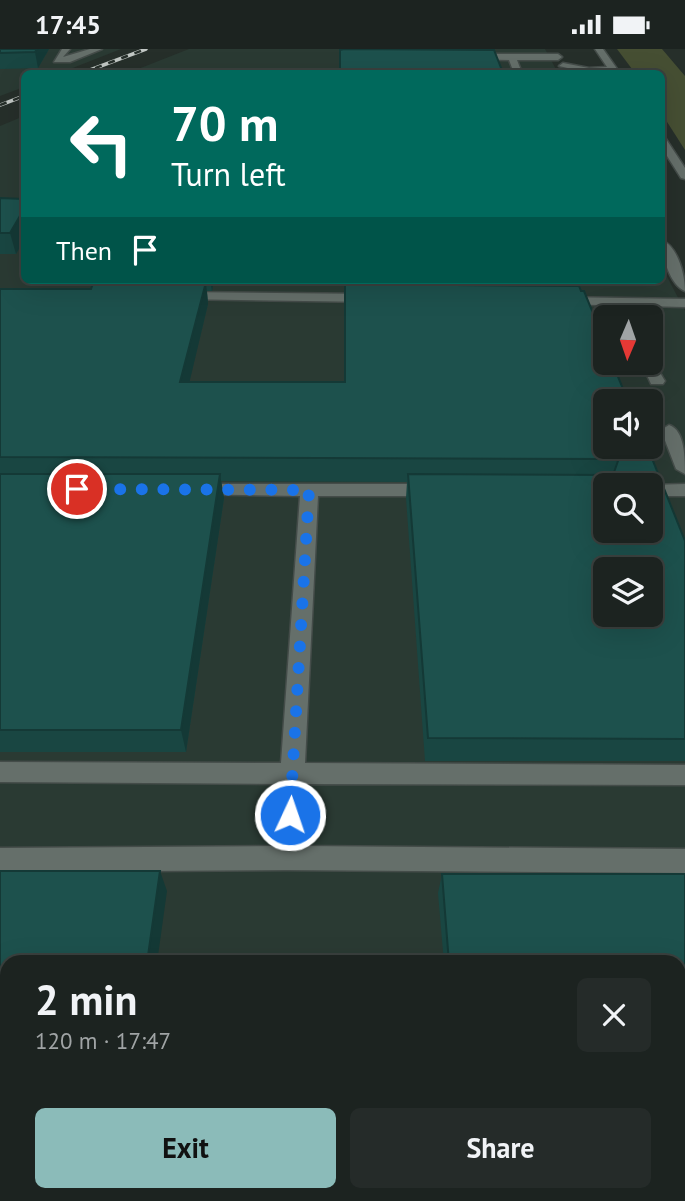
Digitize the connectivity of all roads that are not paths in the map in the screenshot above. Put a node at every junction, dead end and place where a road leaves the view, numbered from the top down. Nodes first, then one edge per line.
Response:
1 (66, 49) edge
2 (98, 49) edge
3 (599, 49) edge
4 (556, 53) edge
5 (463, 57) edge
6 (512, 57) junction
7 (517, 70) edge
8 (565, 70) edge
9 (614, 70) edge
10 (665, 146) edge
11 (685, 176) edge
12 (668, 267) edge
13 (266, 284) edge
14 (685, 287) edge
15 (167, 296) edge
16 (264, 296) junction
17 (388, 298) edge
18 (552, 301) edge
19 (621, 302) junction
20 (685, 303) edge
21 (622, 305) edge
22 (654, 375) edge
23 (657, 381) dead end
24 (668, 430) dead end
25 (685, 469) edge
26 (175, 489) edge
27 (309, 490) junction
28 (457, 490) edge
29 (663, 490) edge
30 (685, 490) edge
31 (0, 772) edge
32 (292, 773) junction
33 (685, 775) edge
34 (287, 858) junction
35 (0, 860) edge
36 (685, 862) edge

1 - 2 street
3 - 9 street
4 - 6 street
4 - 8 street
5 - 6 street
6 - 7 street
10 - 11 street
12 - 14 street
13 - 16 street
15 - 16 street
16 - 17 street
18 - 19 street
19 - 20 street
19 - 21 street
22 - 23 street
24 - 25 street
26 - 27 street
27 - 28 street
27 - 32 street
29 - 30 street
31 - 32 street
32 - 33 street
32 - 34 street
34 - 35 street
34 - 36 street

